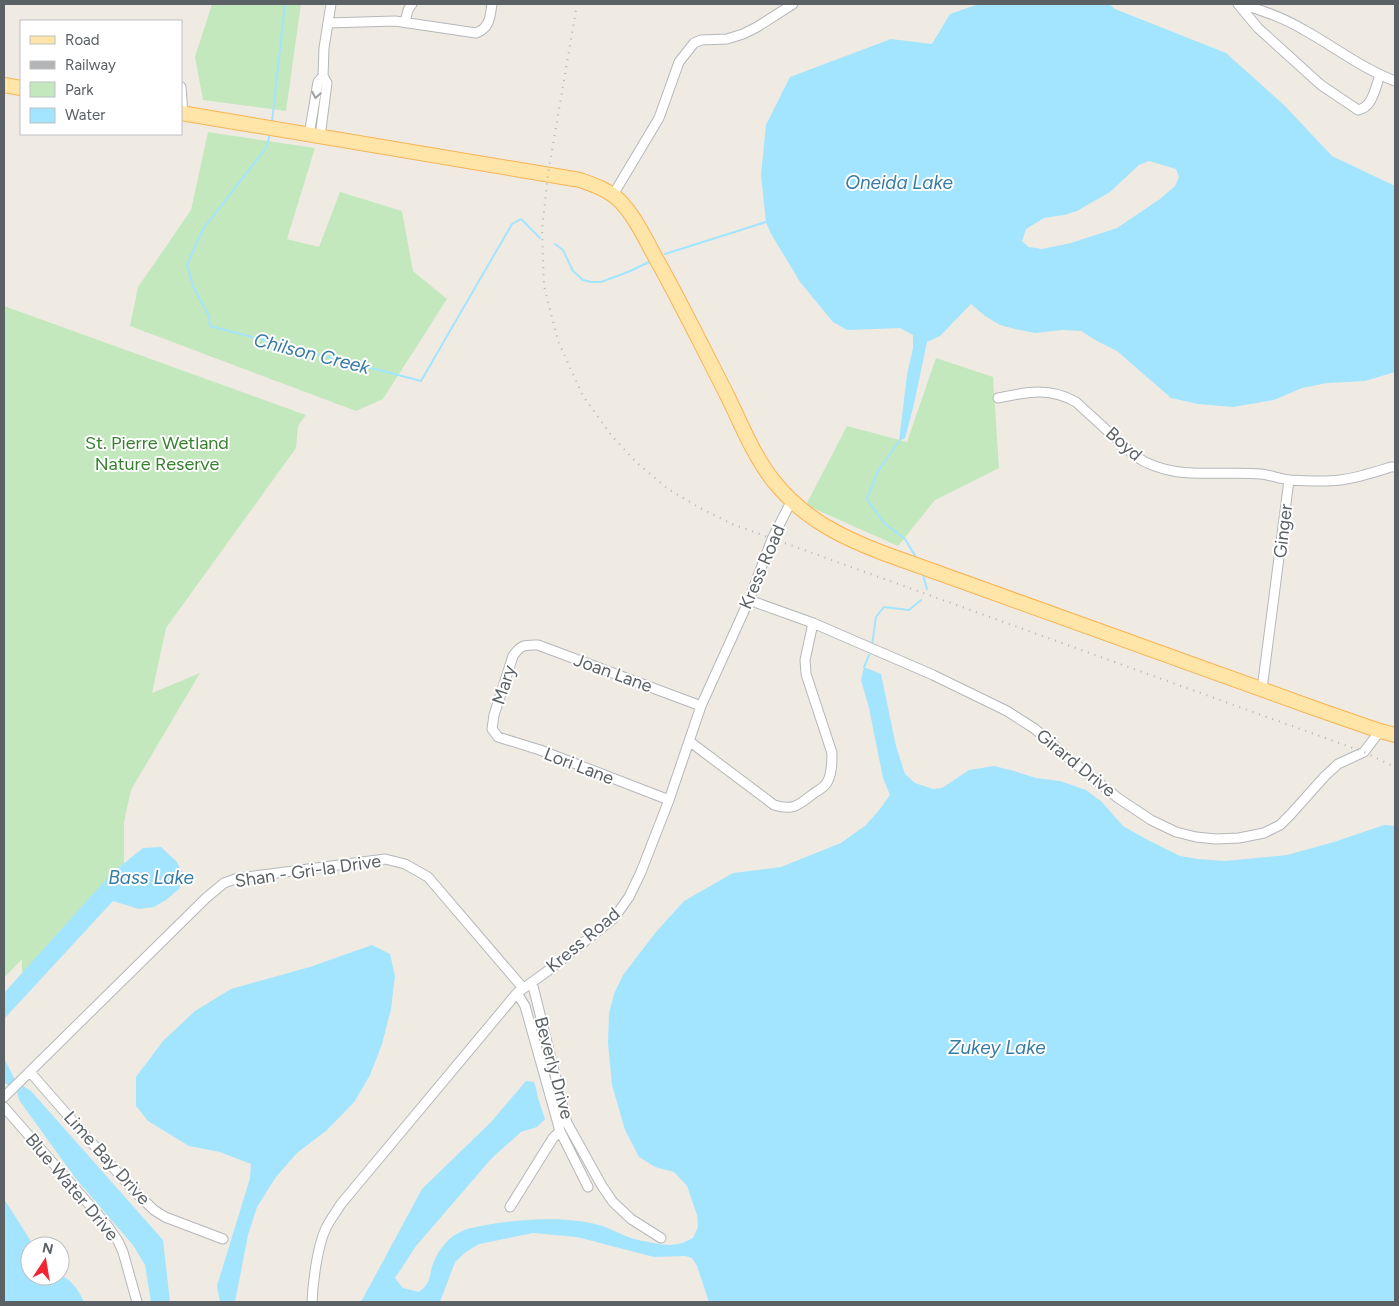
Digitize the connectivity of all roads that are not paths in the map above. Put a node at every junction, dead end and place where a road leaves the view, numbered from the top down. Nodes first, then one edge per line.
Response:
1 (331, 4) edge
2 (412, 4) edge
3 (492, 4) edge
4 (793, 4) edge
5 (1239, 4) edge
6 (405, 22) junction
7 (328, 23) junction
8 (1380, 75) junction
9 (1395, 81) edge
10 (4, 85) edge
11 (20, 88) edge
12 (182, 113) edge
13 (315, 136) junction
14 (613, 195) junction
15 (998, 398) dead end
16 (1395, 467) edge
17 (1289, 480) junction
18 (792, 500) junction
19 (749, 600) junction
20 (813, 623) junction
21 (524, 645) joint
22 (1262, 689) junction
23 (701, 706) junction
24 (492, 729) joint
25 (1380, 731) junction
26 (1395, 735) edge
27 (689, 741) junction
28 (669, 800) junction
29 (532, 982) junction
30 (520, 991) junction
31 (30, 1072) junction
32 (4, 1096) edge
33 (4, 1107) edge
34 (560, 1131) junction
35 (588, 1188) dead end
36 (510, 1207) dead end
37 (661, 1238) dead end
38 (224, 1239) dead end
39 (137, 1302) edge
40 (312, 1302) edge

1 - 7 street
2 - 6 street
3 - 6 street
4 - 14 street
5 - 8 street
5 - 8 street
6 - 7 street
7 - 13 street
8 - 9 street
10 - 11 main road
12 - 13 main road
13 - 14 main road
14 - 18 main road
15 - 17 street, Boyd
16 - 17 street, Ginger
17 - 22 street, Ginger
18 - 19 street, Kress Road
18 - 22 main road
19 - 20 street, Girard Drive
19 - 23 street, Kress Road
20 - 25 street, Girard Drive
20 - 27 street
21 - 23 street, Joan Lane
21 - 24 street, Mary
22 - 25 main road
23 - 27 street, Kress Road
24 - 28 street, Lori Lane
25 - 26 main road
27 - 28 street, Kress Road
28 - 29 street, Kress Road
29 - 30 street, Kress Road
29 - 37 street, Beverly Drive
30 - 31 street, Shan - Gri-la Drive
30 - 34 street, Shan - Gri-la Drive
30 - 40 street, Kress Road
31 - 32 street, Shan - Gri-la Drive
31 - 38 street, Lime Bay Drive
33 - 39 street, Blue Water Drive
34 - 35 street, Shan - Gri-la Drive
34 - 36 street

